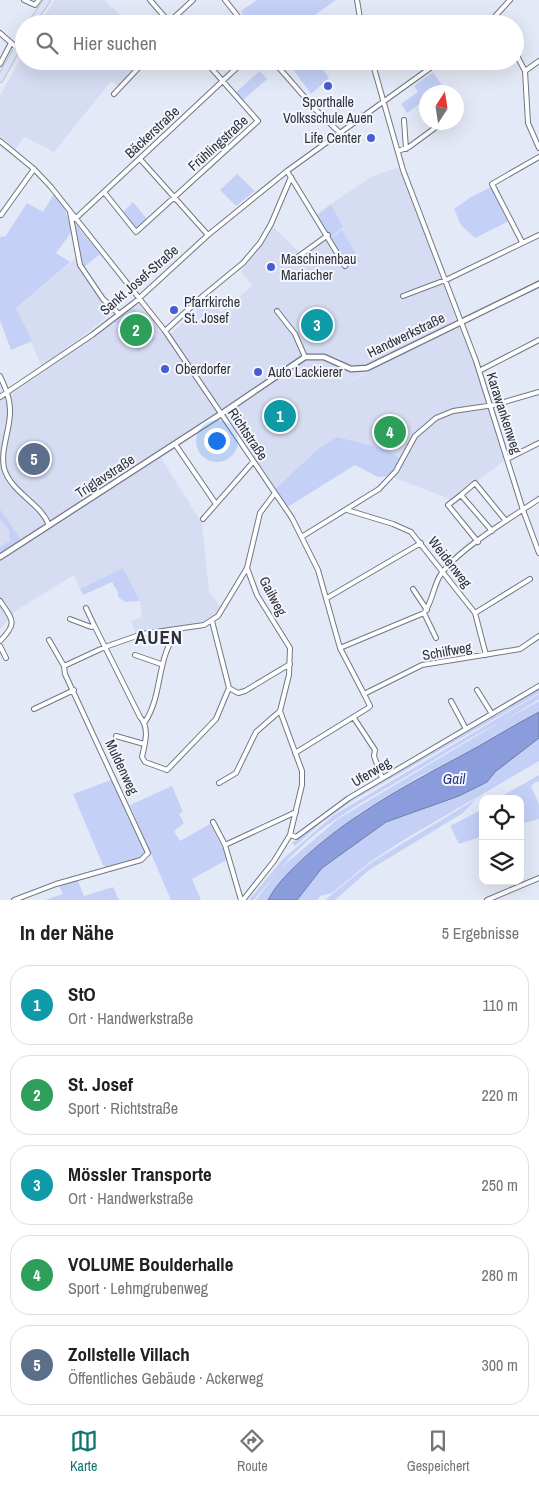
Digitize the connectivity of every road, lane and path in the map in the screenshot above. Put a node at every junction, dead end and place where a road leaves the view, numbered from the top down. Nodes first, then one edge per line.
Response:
1 (24, 0) edge
2 (39, 0) edge
3 (47, 0) edge
4 (150, 0) edge
5 (193, 0) edge
6 (225, 0) edge
7 (357, 0) edge
8 (510, 0) edge
9 (37, 15) edge
10 (162, 15) edge
11 (177, 15) edge
12 (237, 15) edge
13 (360, 15) edge
14 (497, 15) edge
15 (0, 34) edge
16 (11, 42) junction
17 (15, 46) edge
18 (15, 49) edge
19 (539, 61) edge
20 (0, 64) edge
21 (137, 70) edge
22 (213, 70) edge
23 (235, 70) edge
24 (282, 70) edge
25 (375, 70) edge
26 (427, 70) edge
27 (525, 71) joint
28 (0, 80) edge
29 (223, 81) junction
30 (114, 94) dead end
31 (384, 101) junction
32 (404, 120) dead end
33 (432, 130) edge
34 (339, 132) junction
35 (0, 140) edge
36 (539, 148) edge
37 (406, 149) junction
38 (398, 151) junction
39 (539, 157) edge
40 (140, 159) junction
41 (34, 169) junction
42 (286, 171) junction
43 (291, 177) junction
44 (104, 192) junction
45 (175, 197) junction
46 (70, 212) junction
47 (1, 215) edge
48 (75, 219) junction
49 (208, 235) junction
50 (328, 235) junction
51 (539, 235) edge
52 (522, 242) junction
53 (295, 259) dead end
54 (345, 266) dead end
55 (445, 281) junction
56 (539, 284) edge
57 (403, 296) dead end
58 (138, 299) junction
59 (277, 311) dead end
60 (119, 314) junction
61 (461, 322) junction
62 (165, 332) junction
63 (539, 340) edge
64 (304, 357) junction
65 (479, 371) junction
66 (0, 376) edge
67 (539, 392) edge
68 (7, 393) junction
69 (0, 397) edge
70 (491, 406) junction
71 (221, 414) junction
72 (539, 443) edge
73 (176, 444) junction
74 (507, 459) junction
75 (254, 462) junction
76 (275, 493) junction
77 (461, 495) junction
78 (539, 499) edge
79 (216, 504) junction
80 (346, 510) junction
81 (523, 510) junction
82 (203, 519) dead end
83 (506, 521) junction
84 (49, 525) junction
85 (492, 531) junction
86 (303, 536) junction
87 (478, 542) junction
88 (421, 543) junction
89 (539, 553) edge
90 (0, 557) edge
91 (247, 568) junction
92 (442, 573) junction
93 (530, 579) dead end
94 (413, 589) dead end
95 (327, 598) junction
96 (0, 601) edge
97 (86, 608) dead end
98 (425, 611) junction
99 (475, 613) junction
100 (70, 619) dead end
101 (212, 621) junction
102 (94, 626) junction
103 (175, 629) junction
104 (539, 636) edge
105 (436, 638) dead end
106 (49, 640) dead end
107 (0, 641) edge
108 (0, 646) edge
109 (105, 647) junction
110 (340, 648) junction
111 (135, 655) dead end
112 (486, 655) junction
113 (6, 658) dead end
114 (161, 664) junction
115 (290, 664) junction
116 (64, 666) junction
117 (539, 686) edge
118 (229, 688) junction
119 (74, 690) junction
120 (477, 690) dead end
121 (364, 694) junction
122 (451, 701) dead end
123 (34, 710) dead end
124 (280, 711) junction
125 (492, 714) junction
126 (354, 718) junction
127 (145, 722) junction
128 (466, 729) junction
129 (116, 736) dead end
130 (144, 744) junction
131 (295, 753) junction
132 (382, 778) junction
133 (219, 783) dead end
134 (296, 812) junction
135 (213, 822) dead end
136 (290, 835) junction
137 (224, 845) junction
138 (539, 878) edge
139 (14, 900) edge
140 (242, 900) edge
141 (487, 900) edge

1 - 2 street
3 - 9 main road
4 - 10 street
5 - 11 street
6 - 12 street
7 - 13 street
8 - 14 street
15 - 16 street
16 - 17 street
16 - 20 street
18 - 28 main road
19 - 27 street
21 - 30 street
22 - 29 street
23 - 29 street, Bäckerstraße
24 - 34 street
25 - 31 street, Karawankenweg
26 - 31 street, Sankt Josef-Straße
27 - 36 street
29 - 40 street, Bäckerstraße
29 - 45 street, Frühlingstraße
31 - 34 street, Sankt Josef-Straße
31 - 38 street, Karawankenweg
32 - 37 street
33 - 37 street
34 - 42 street, Sankt Josef-Straße
35 - 41 street, Richtstraße
37 - 38 street
38 - 55 street, Karawankenweg
39 - 52 street
40 - 44 street, Bäckerstraße
40 - 45 street
41 - 46 street, Richtstraße
41 - 47 street
42 - 43 street
42 - 49 street, Sankt Josef-Straße
43 - 50 street
43 - 62 street
44 - 45 street
44 - 48 street, Bäckerstraße
45 - 49 street
46 - 48 street, Richtstraße
46 - 60 street, Richtstraße
48 - 58 street, Richtstraße
49 - 58 street, Sankt Josef-Straße
50 - 53 street
50 - 54 street
51 - 52 street
52 - 55 street
55 - 57 street
55 - 61 street, Karawankenweg
56 - 61 street, Handwerkstraße
58 - 60 street, Sankt Josef-Straße
58 - 62 street, Richtstraße
59 - 64 street
60 - 68 street, Sankt Josef-Straße
61 - 64 street, Handwerkstraße
61 - 65 street, Karawankenweg
62 - 71 street, Richtstraße
63 - 65 street
64 - 71 street
65 - 70 street, Karawankenweg
66 - 68 street
67 - 70 street
68 - 69 street, Sankt Josef-Straße
68 - 84 street
70 - 74 street, Karawankenweg
70 - 80 street
71 - 73 street, Triglavstraße
71 - 75 street, Richtstraße
72 - 74 street
73 - 79 street
73 - 84 street, Triglavstraße
74 - 81 street, Karawankenweg
75 - 76 street, Richtstraße
75 - 79 street
76 - 86 street, Richtstraße
76 - 91 street, Gailweg
77 - 83 street
77 - 85 street
77 - 87 street
78 - 81 street
79 - 82 street
80 - 86 street
80 - 88 street, Weidenweg
81 - 83 street
81 - 89 street, Karawankenweg
83 - 85 street
84 - 90 street, Triglavstraße
85 - 87 street
86 - 95 street, Richtstraße
87 - 92 street
88 - 92 street, Weidenweg
88 - 95 street
91 - 101 street
91 - 115 street, Gailweg
92 - 98 street
92 - 99 street, Weidenweg
93 - 99 street
94 - 98 street
95 - 110 street, Richtstraße
96 - 107 street
97 - 102 street
98 - 105 street
98 - 110 street
99 - 112 street, Weidenweg
100 - 102 street
101 - 103 street
101 - 118 street
102 - 109 street
103 - 109 street
103 - 114 street
104 - 112 street, Schilfweg
106 - 116 street, Muldenweg
108 - 113 street
109 - 116 street
109 - 127 street
110 - 121 street, Richtstraße
111 - 114 street
112 - 121 street, Schilfweg
114 - 127 street
115 - 118 street
115 - 124 street, Gailweg
116 - 119 street, Muldenweg
117 - 125 street, Uferweg
118 - 130 street
119 - 123 street
119 - 139 street, Muldenweg
120 - 125 street
121 - 126 street
122 - 128 street
124 - 131 street
124 - 133 street
125 - 128 street, Uferweg
126 - 131 street
126 - 132 street
127 - 130 street
128 - 132 street, Uferweg
129 - 130 street
131 - 134 street
132 - 136 street, Uferweg
134 - 136 street
134 - 137 street
135 - 137 street
136 - 140 street
137 - 140 street
138 - 141 street

